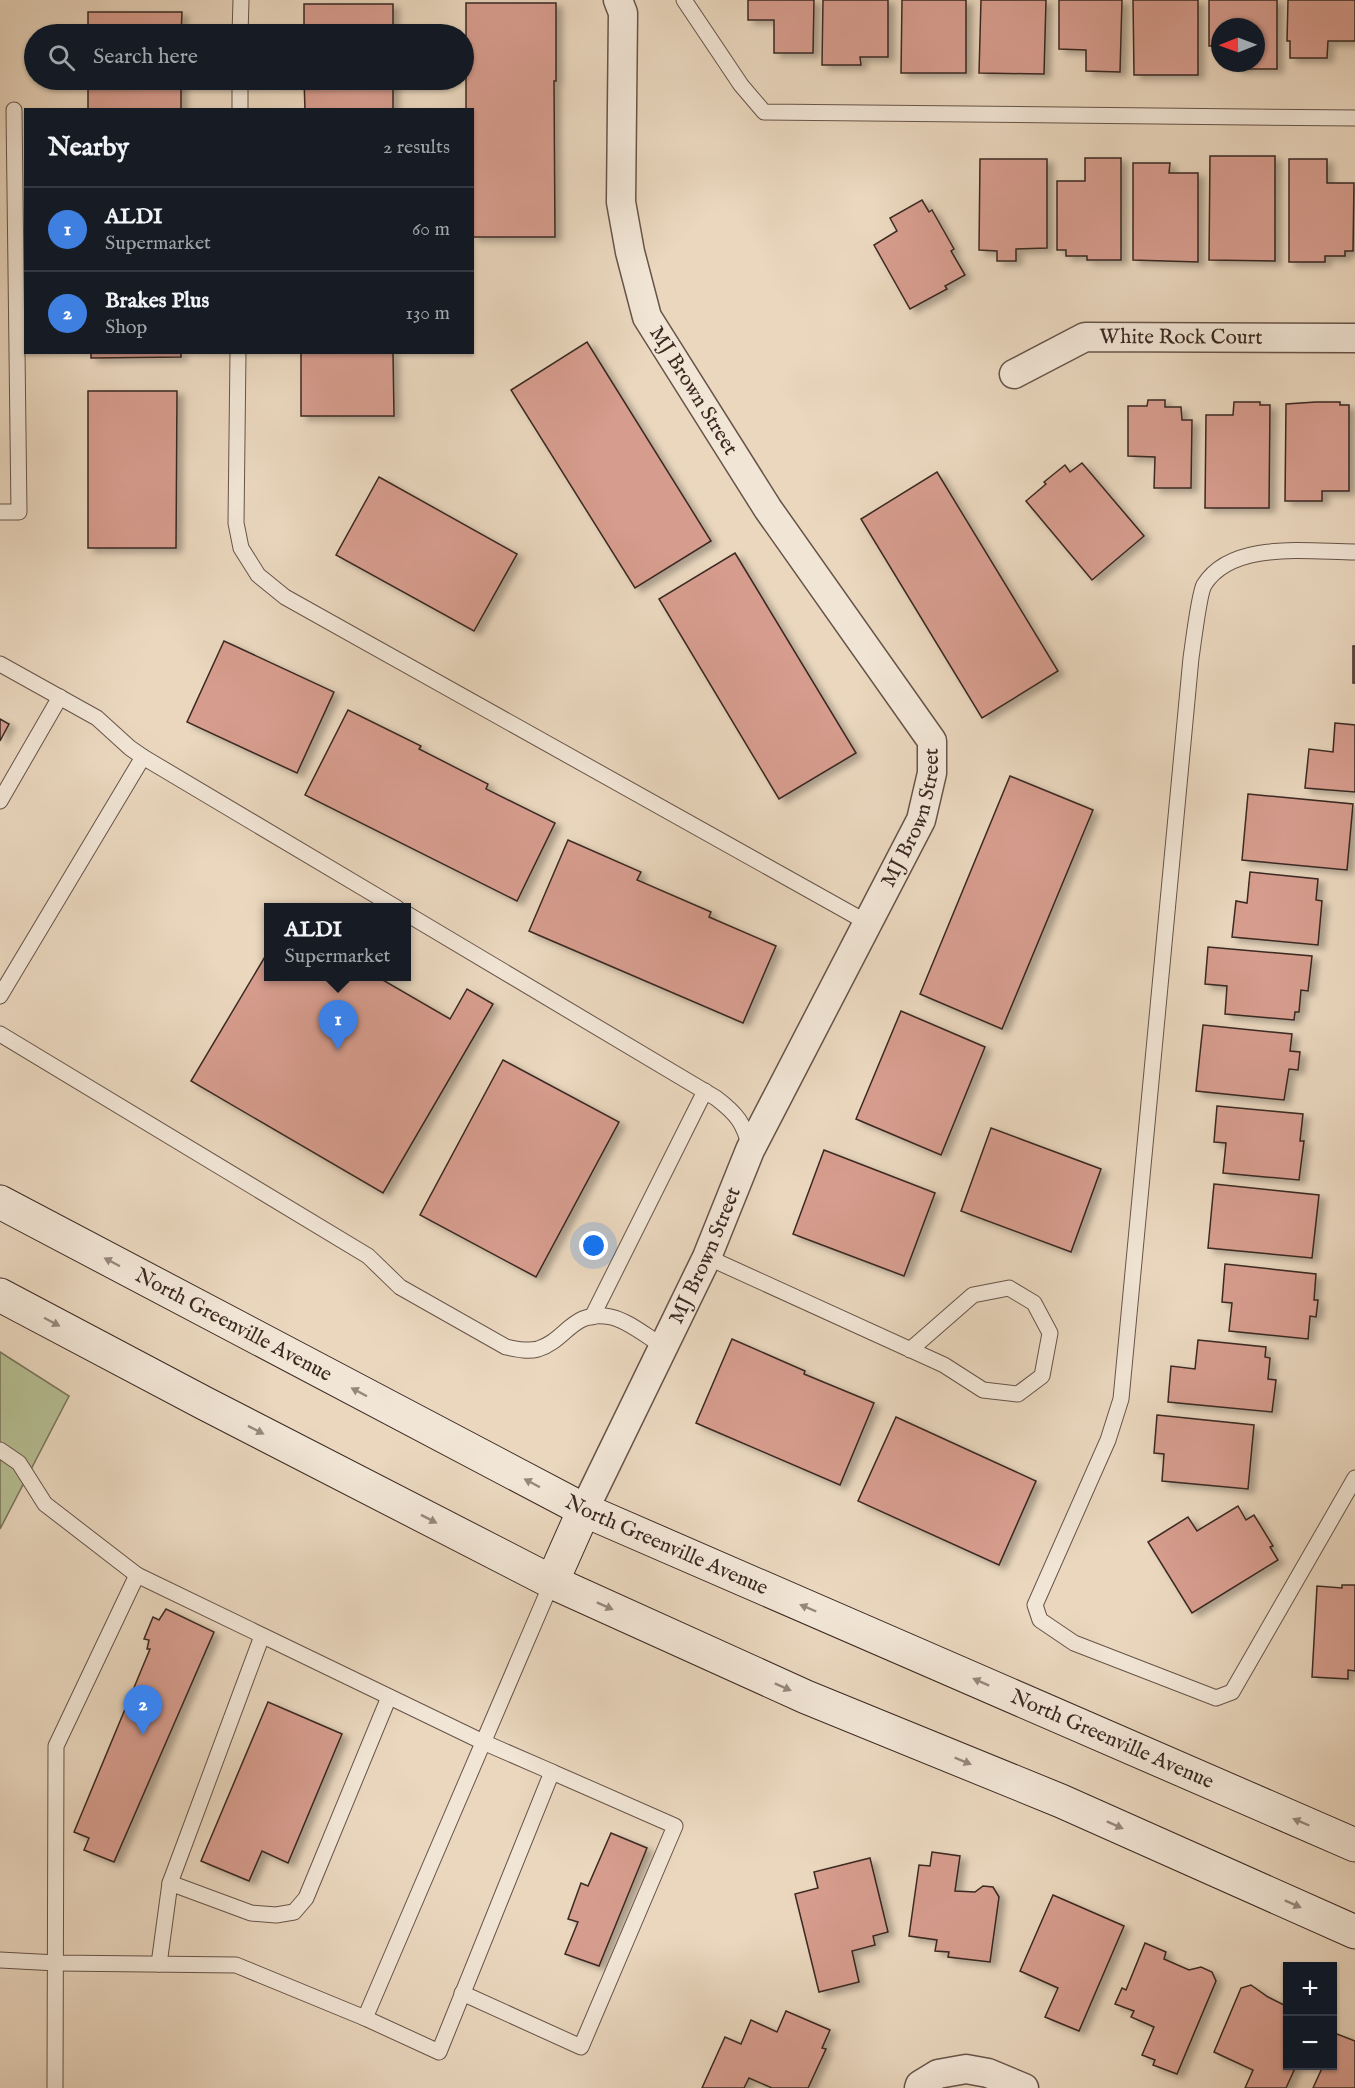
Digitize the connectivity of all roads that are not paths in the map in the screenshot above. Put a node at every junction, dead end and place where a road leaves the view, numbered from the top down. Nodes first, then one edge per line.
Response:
1 (241, 0) edge
2 (618, 0) edge
3 (684, 0) edge
4 (240, 24) edge
5 (240, 90) edge
6 (240, 108) edge
7 (14, 110) dead end
8 (1355, 118) edge
9 (1355, 338) edge
10 (237, 354) edge
11 (1014, 374) dead end
12 (0, 512) edge
13 (1355, 552) edge
14 (0, 664) edge
15 (60, 697) junction
16 (143, 757) junction
17 (0, 801) edge
18 (389, 903) edge
19 (411, 916) edge
20 (868, 923) junction
21 (0, 996) edge
22 (0, 1034) edge
23 (705, 1091) junction
24 (750, 1150) junction
25 (0, 1202) edge
26 (707, 1257) junction
27 (0, 1295) edge
28 (592, 1317) junction
29 (663, 1346) junction
30 (910, 1350) junction
31 (0, 1450) edge
32 (1355, 1478) edge
33 (584, 1510) junction
34 (136, 1575) junction
35 (552, 1582) junction
36 (262, 1636) junction
37 (389, 1697) junction
38 (483, 1742) junction
39 (552, 1772) junction
40 (1355, 1845) edge
41 (170, 1883) junction
42 (1355, 1932) edge
43 (0, 1960) edge
44 (57, 1964) junction
45 (159, 1964) junction
46 (462, 1993) junction
47 (365, 2018) junction
48 (920, 2086) edge
49 (55, 2088) edge
50 (1024, 2088) edge

1 - 4 lane
2 - 20 street, MJ Brown Street
3 - 8 lane
5 - 6 lane
7 - 12 lane
9 - 11 street, White Rock Court
10 - 20 lane
13 - 32 lane
14 - 15 lane
15 - 16 lane
15 - 17 lane
16 - 18 lane
16 - 21 lane
19 - 23 lane
20 - 24 street, MJ Brown Street
22 - 28 lane
23 - 24 lane
23 - 28 lane
24 - 26 street, MJ Brown Street
33 -> 25 main road, North Greenville Avenue
26 - 29 street, MJ Brown Street
26 - 30 lane
27 -> 35 main road
28 - 29 lane
29 - 33 street, MJ Brown Street
30 - 30 lane
31 - 34 lane
33 - 35 main road
40 -> 33 main road, North Greenville Avenue
34 - 36 lane
34 - 44 lane
35 - 38 lane
35 -> 42 main road
36 - 37 lane
36 - 41 lane
37 - 38 lane
37 - 41 lane
38 - 39 lane
38 - 47 lane
39 - 46 lane
39 - 46 lane
41 - 45 lane
43 - 44 lane
44 - 45 lane
44 - 49 lane
45 - 47 lane
46 - 47 lane
48 - 50 street

